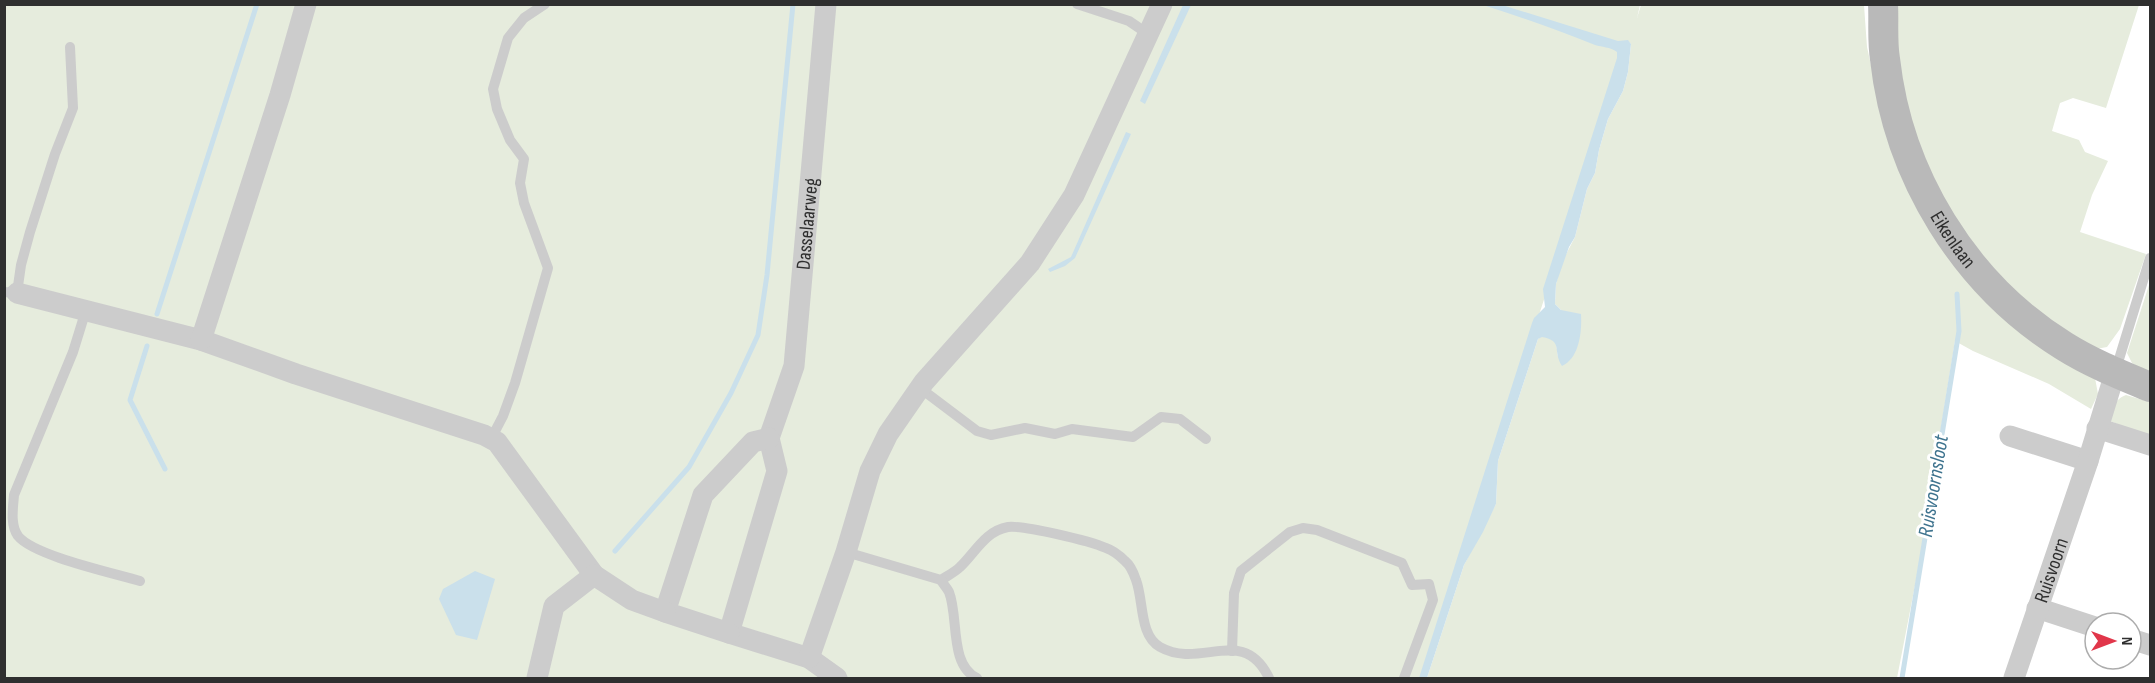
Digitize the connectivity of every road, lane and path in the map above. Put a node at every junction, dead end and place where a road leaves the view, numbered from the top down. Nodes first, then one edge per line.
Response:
1 (306, 4) edge
2 (545, 4) edge
3 (826, 4) edge
4 (1077, 4) edge
5 (1162, 4) edge
6 (1883, 4) edge
7 (1148, 34) junction
8 (70, 47) dead end
9 (2151, 258) edge
10 (9, 291) edge
11 (86, 310) junction
12 (201, 340) junction
13 (2115, 372) junction
14 (2151, 387) edge
15 (920, 388) junction
16 (2097, 428) junction
17 (2010, 436) dead end
18 (769, 438) junction
19 (491, 439) junction
20 (1206, 439) dead end
21 (2151, 445) edge
22 (2088, 461) junction
23 (846, 552) junction
24 (594, 575) junction
25 (941, 580) junction
26 (140, 581) dead end
27 (2037, 608) junction
28 (665, 612) junction
29 (2083, 623) edge
30 (729, 633) junction
31 (1232, 651) junction
32 (808, 658) junction
33 (537, 678) edge
34 (837, 678) edge
35 (977, 678) edge
36 (1269, 678) edge
37 (1404, 678) edge
38 (2014, 678) edge

1 - 12 street
2 - 19 lane
3 - 18 street, Dasselaarweg
4 - 7 lane
5 - 7 street
6 - 13 street, Eikenlaan
7 - 15 street
8 - 10 lane
9 - 13 lane
10 - 11 street
11 - 12 street
11 - 26 lane
12 - 19 street
13 - 14 street, Eikenlaan
13 - 16 street, Ruisvoorn
15 - 20 lane
15 - 23 street
16 - 21 street
16 - 22 street, Ruisvoorn
17 - 22 street
18 - 28 street
18 - 30 street
19 - 24 street
22 - 27 street, Ruisvoorn
23 - 25 lane
23 - 32 street
24 - 28 street
24 - 33 street
25 - 31 lane
25 - 35 lane
27 - 29 street
27 - 38 street, Ruisvoorn
28 - 30 street
30 - 32 street
31 - 36 lane
31 - 37 lane
32 - 34 street

